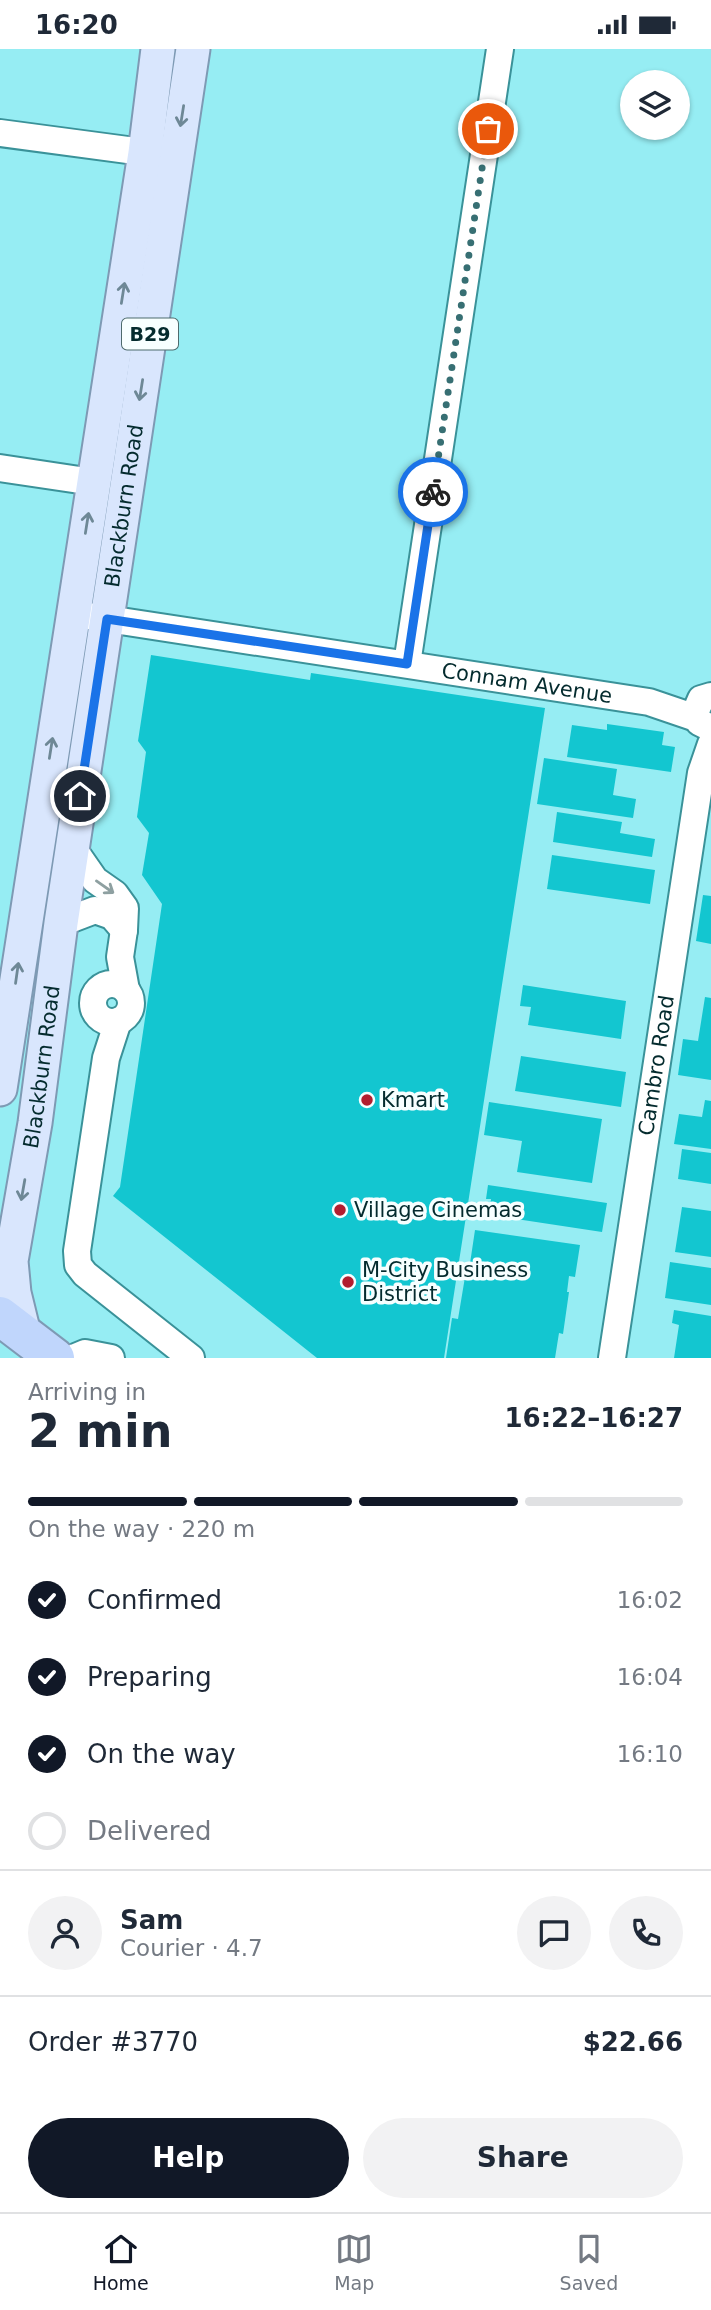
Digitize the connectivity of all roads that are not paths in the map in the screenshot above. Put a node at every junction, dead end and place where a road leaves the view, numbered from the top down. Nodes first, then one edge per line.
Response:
1 (158, 49) edge
2 (192, 49) edge
3 (500, 49) edge
4 (0, 133) edge
5 (161, 154) junction
6 (0, 468) edge
7 (93, 482) junction
8 (72, 614) junction
9 (107, 619) junction
10 (407, 664) junction
11 (705, 710) edge
12 (72, 847) junction
13 (61, 923) junction
14 (124, 930) junction
15 (0, 1089) edge
16 (6, 1266) edge
17 (12, 1325) edge
18 (55, 1358) edge
19 (73, 1358) edge
20 (111, 1358) edge
21 (191, 1358) edge
22 (612, 1358) edge

1 - 5 main road, Blackburn Road / B29
2 -> 5 main road, Blackburn Road / B29
3 - 10 street
4 - 5 street
7 -> 5 main road, Blackburn Road / B29
5 -> 9 main road, Blackburn Road / B29
6 - 7 street
8 -> 7 main road, Blackburn Road / B29
8 - 9 street, Connam Avenue
15 -> 8 main road, Blackburn Road / B29
9 - 10 street, Connam Avenue
9 - 12 main road, Blackburn Road / B29
10 - 11 street, Connam Avenue
11 - 22 street, Cambro Road
12 - 13 main road, Blackburn Road / B29
12 -> 14 street
13 - 14 street
13 -> 16 main road, Blackburn Road / B29
14 - 21 street
16 - 17 main road, Blackburn Road / B29
17 - 18 highway
19 - 20 street

